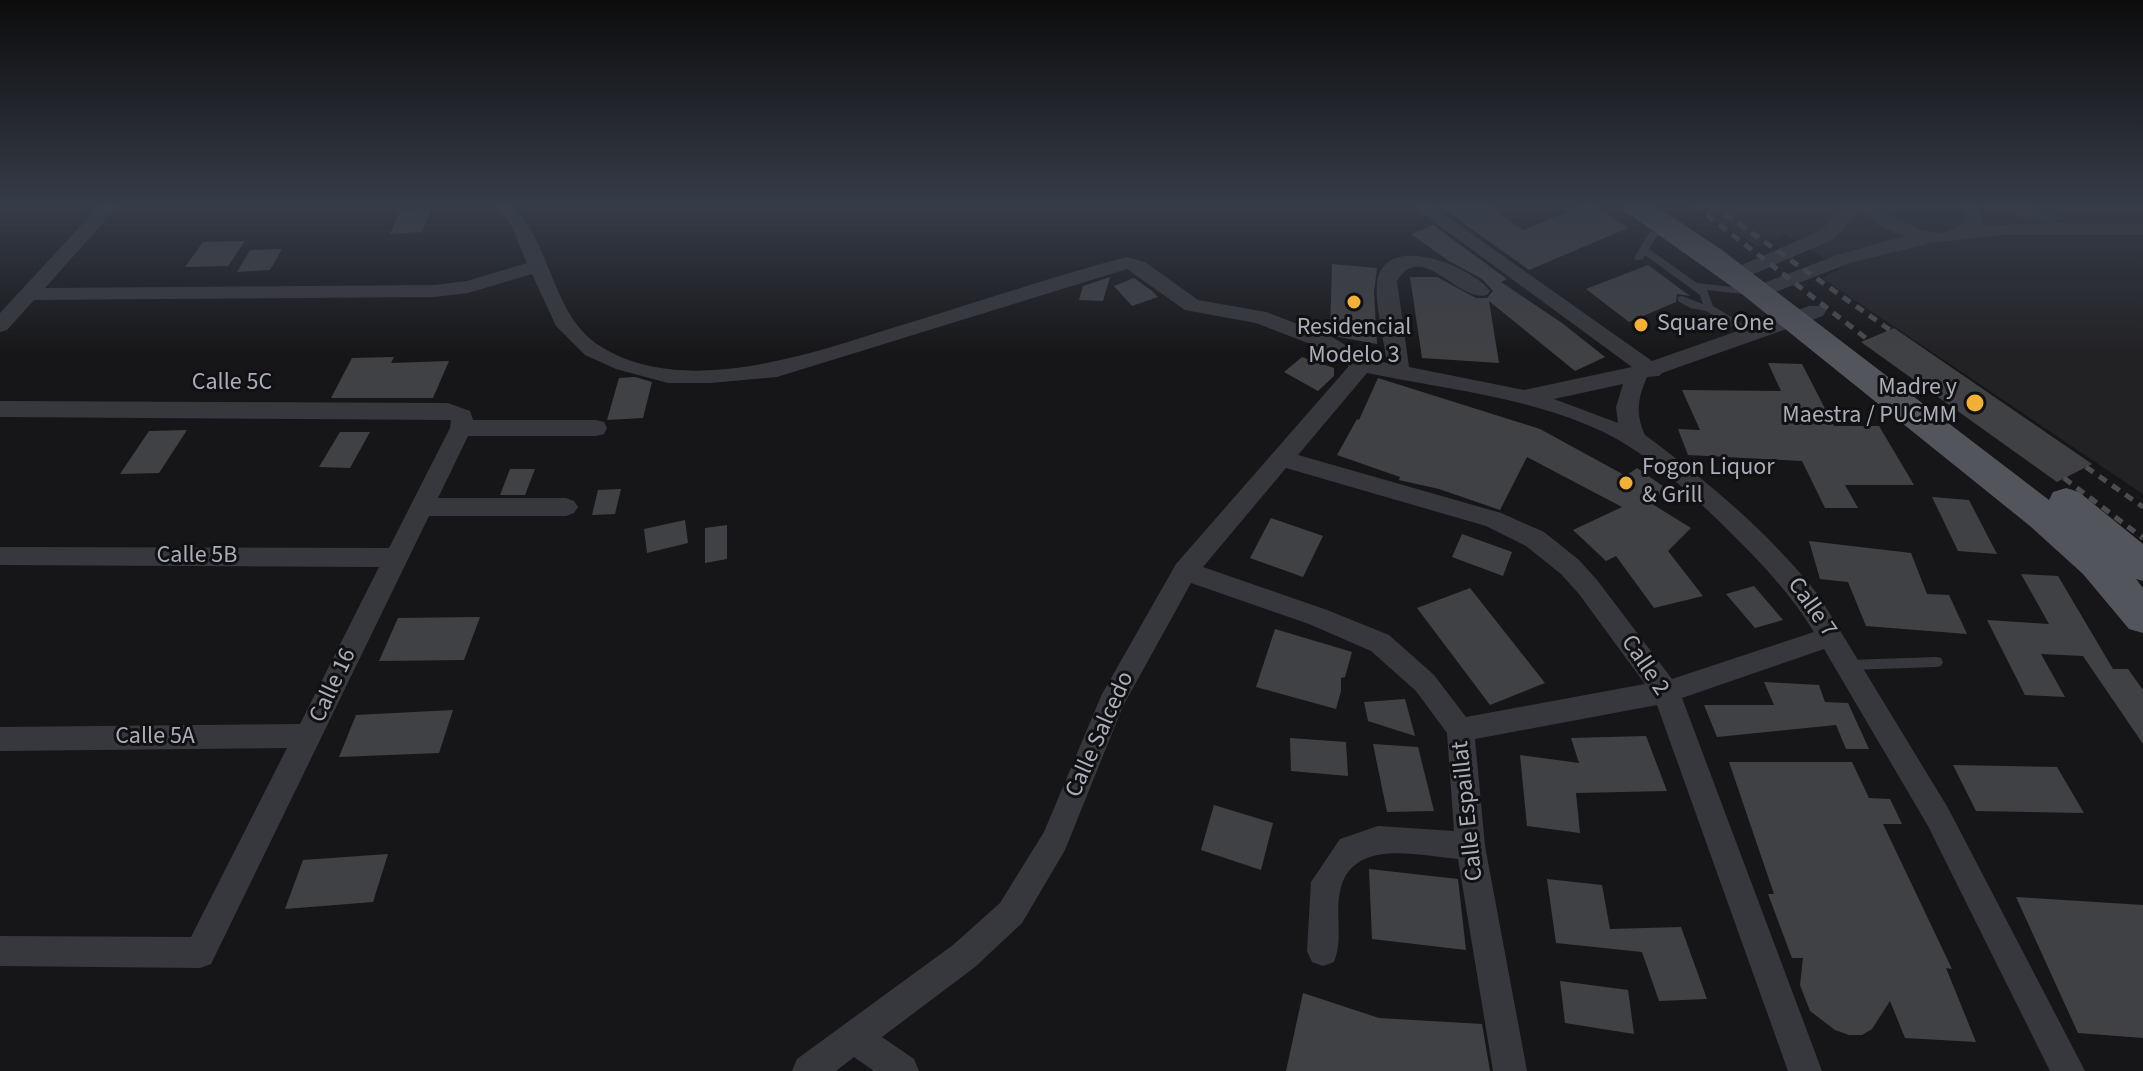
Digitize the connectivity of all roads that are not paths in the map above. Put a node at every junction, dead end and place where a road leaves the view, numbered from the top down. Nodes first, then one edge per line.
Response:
1 (63, 255) edge
2 (533, 255) edge
3 (1487, 255) edge
4 (1644, 255) edge
5 (1723, 255) edge
6 (1795, 255) edge
7 (1845, 255) edge
8 (538, 266) junction
9 (1757, 279) junction
10 (1696, 286) junction
11 (1480, 291) dead end
12 (26, 294) junction
13 (1682, 299) dead end
14 (1709, 308) junction
15 (1804, 315) junction
16 (0, 325) edge
17 (1752, 334) junction
18 (1362, 365) junction
19 (1645, 372) junction
20 (1399, 373) junction
21 (1523, 397) junction
22 (0, 409) edge
23 (462, 422) junction
24 (596, 428) dead end
25 (1636, 440) junction
26 (1279, 458) junction
27 (421, 507) junction
28 (566, 507) dead end
29 (0, 556) edge
30 (394, 558) junction
31 (2143, 566) edge
32 (1185, 571) junction
33 (2143, 617) edge
34 (1832, 636) junction
35 (1936, 662) dead end
36 (1849, 665) junction
37 (1666, 692) junction
38 (1460, 730) junction
39 (310, 736) junction
40 (0, 739) edge
41 (1470, 846) junction
42 (0, 951) edge
43 (1323, 951) dead end
44 (856, 1039) junction
45 (809, 1071) edge
46 (902, 1071) edge
47 (1510, 1071) edge
48 (1805, 1071) edge
49 (2068, 1071) edge

1 - 12 street
2 - 8 street, Calle 7
3 - 19 street
4 - 10 lane
5 - 9 main road
6 - 9 street
7 - 9 street
8 - 12 street
8 - 18 street, Calle 7
9 - 10 lane
9 - 15 main road
10 - 14 lane
11 - 20 street
12 - 16 street
13 - 14 lane
14 - 17 lane
15 - 17 street
15 - 31 main road
15 - 33 main road
17 - 19 street
18 - 20 street, Calle 7
18 - 26 street, Calle Salcedo
19 - 21 street
19 - 25 street
20 - 21 street, Calle 7
21 - 25 street, Calle 7
22 - 23 street, Calle 5C
23 - 24 street, Calle 5C
23 - 27 street, Calle 16
25 - 34 street, Calle 7
26 - 32 street, Calle Salcedo
26 - 37 street, Calle 2
27 - 28 street
27 - 30 street, Calle 16
29 - 30 street, Calle 5B
30 - 39 street, Calle 16
32 - 38 street, Calle Espaillat
32 - 44 street, Calle Salcedo
34 - 36 street, Calle 7
34 - 37 street
35 - 36 lane
36 - 49 street, Calle 7
37 - 38 street
37 - 48 street, Calle 2
38 - 41 street, Calle Espaillat
39 - 40 street, Calle 5A
39 - 42 street, Calle 16
41 - 43 street
41 - 47 street, Calle Espaillat
44 - 45 street, Calle Salcedo
44 - 46 street

